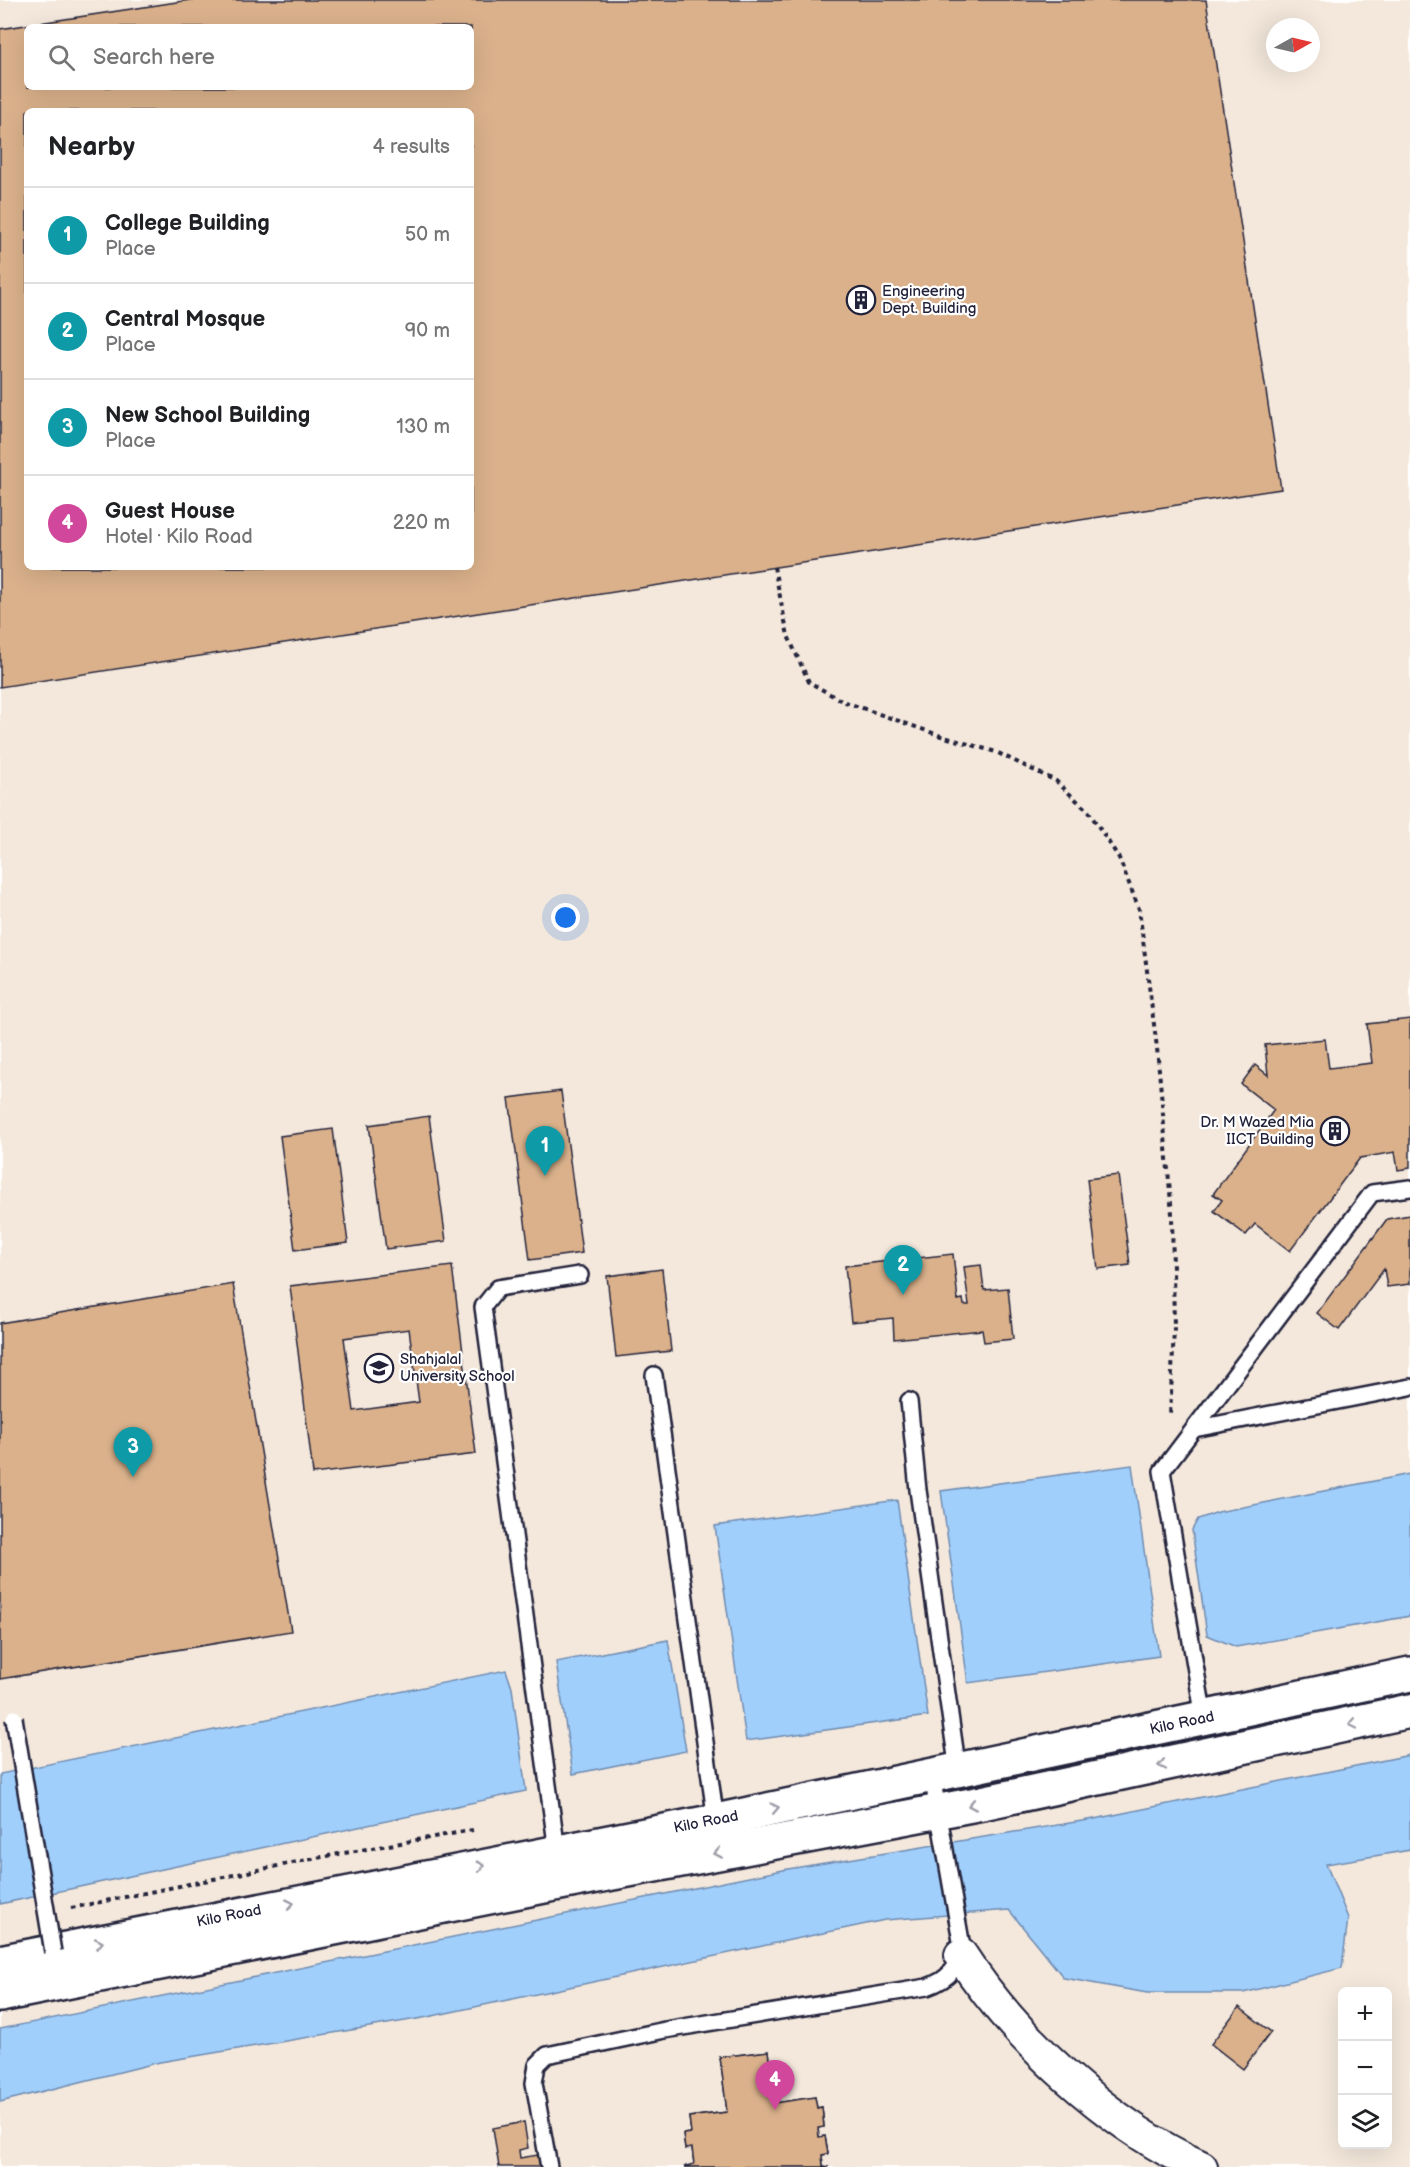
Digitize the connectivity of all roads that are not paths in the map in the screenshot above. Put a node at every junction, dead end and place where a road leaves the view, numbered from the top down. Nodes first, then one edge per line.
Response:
1 (1410, 1188) edge
2 (580, 1275) dead end
3 (654, 1375) dead end
4 (1410, 1387) edge
5 (909, 1401) dead end
6 (1194, 1429) junction
7 (1410, 1674) edge
8 (1410, 1711) edge
9 (14, 1718) dead end
10 (1204, 1718) junction
11 (945, 1774) junction
12 (939, 1811) junction
13 (716, 1821) junction
14 (557, 1851) junction
15 (53, 1952) junction
16 (961, 1955) junction
17 (0, 1962) edge
18 (0, 1995) edge
19 (549, 2167) edge
20 (1200, 2167) edge

1 - 6 lane
2 - 14 lane
3 - 13 lane
4 - 6 lane
5 - 11 lane
6 - 10 lane
7 - 10 street, Kilo Road
8 -> 12 street
9 - 15 lane, bridge
10 - 11 street, Kilo Road
11 - 12 lane
13 -> 11 street, Kilo Road
12 - 16 lane
12 -> 18 street
13 - 14 street, Kilo Road
15 -> 14 street, Kilo Road
15 - 17 street, Kilo Road
16 - 19 lane
16 - 20 street

